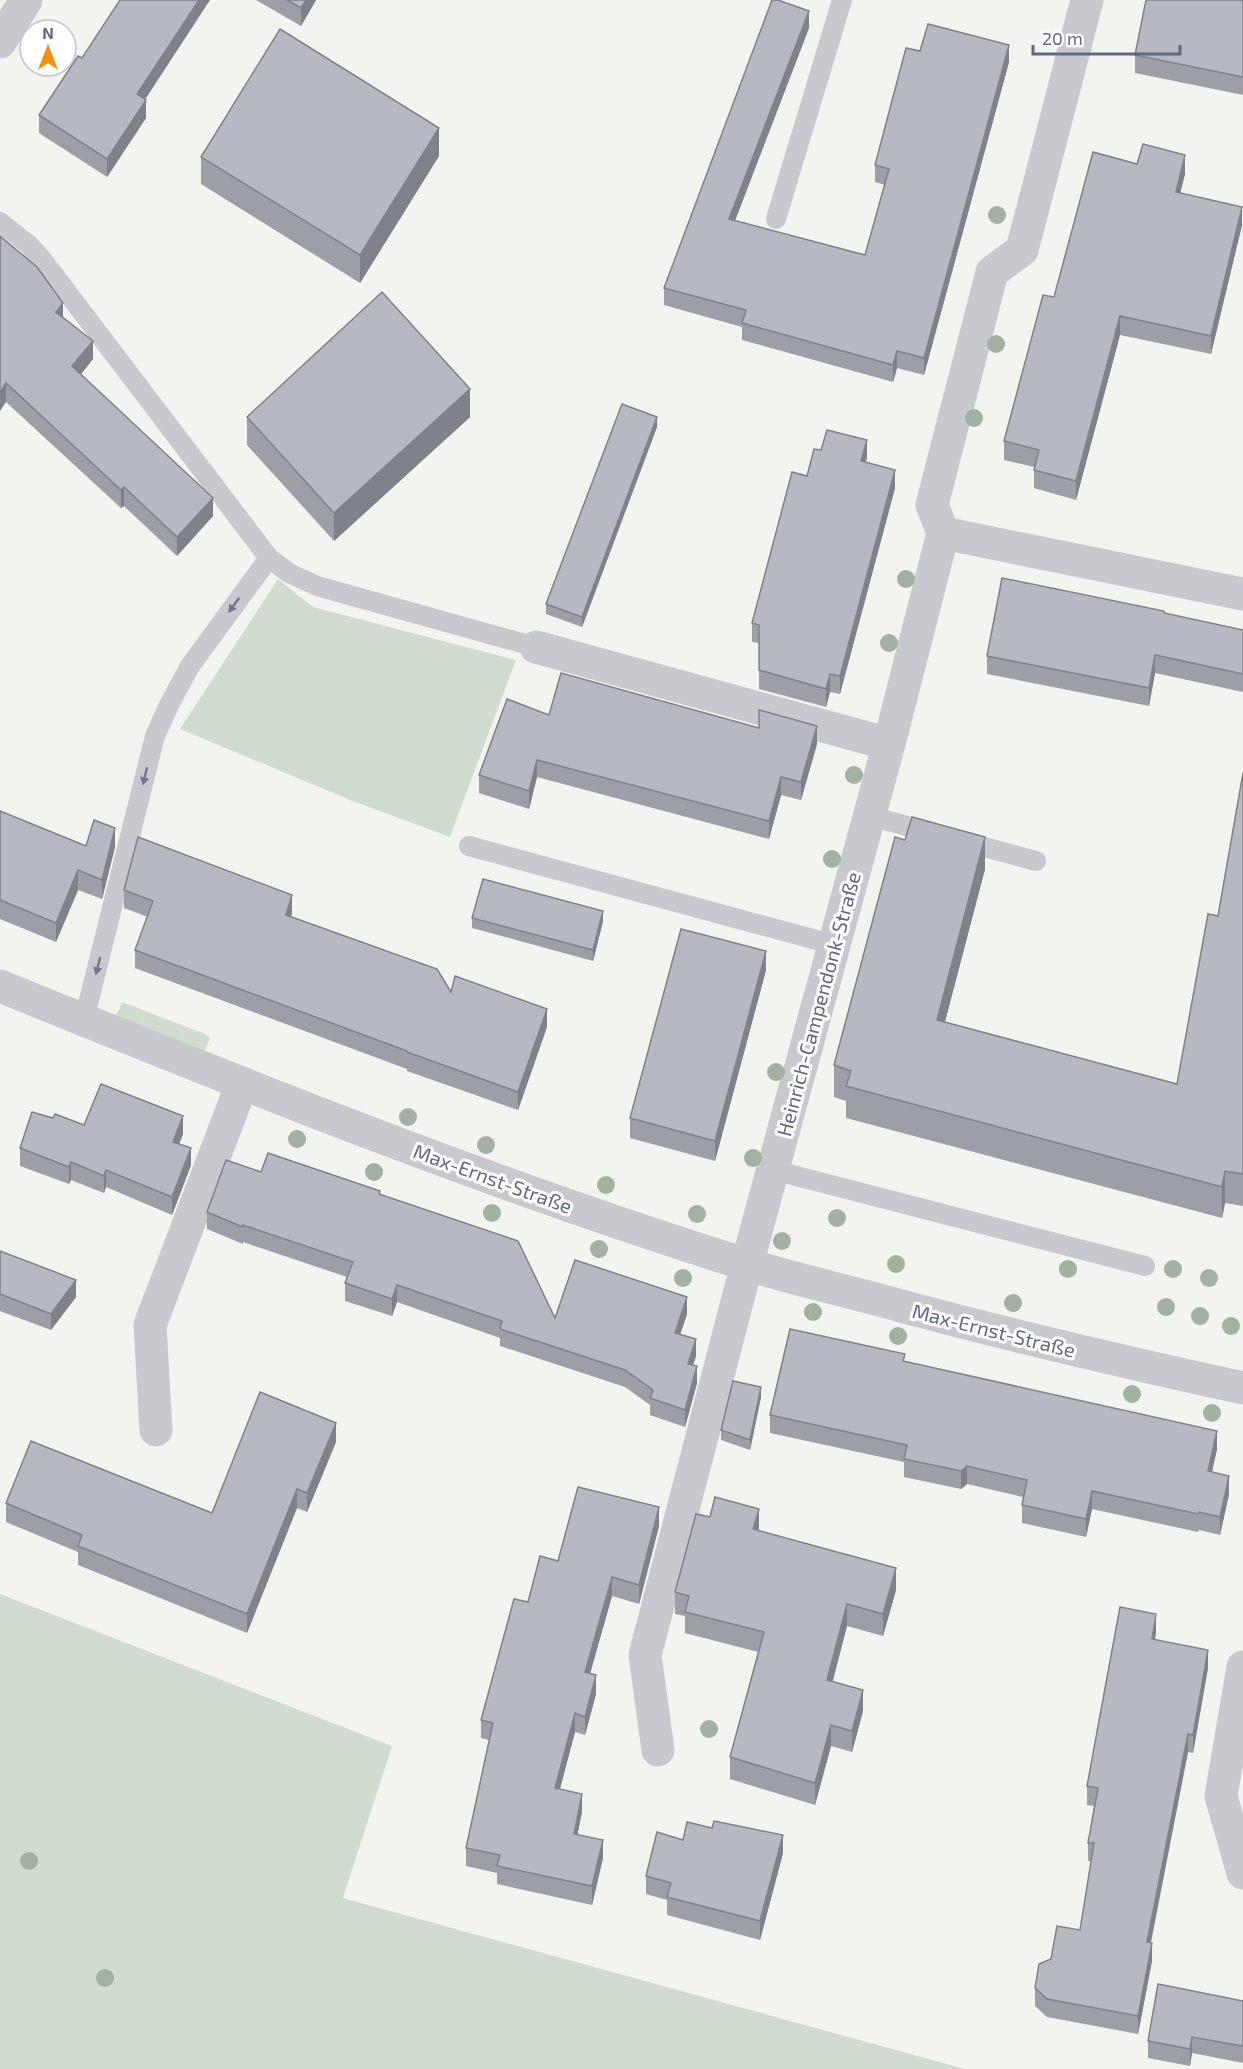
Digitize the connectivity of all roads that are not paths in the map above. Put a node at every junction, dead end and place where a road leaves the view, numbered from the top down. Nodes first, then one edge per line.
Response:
1 (26, 0) edge
2 (842, 0) edge
3 (1087, 0) edge
4 (0, 42) edge
5 (776, 219) dead end
6 (0, 222) edge
7 (943, 533) junction
8 (269, 558) junction
9 (1243, 594) edge
10 (536, 647) joint
11 (889, 744) junction
12 (870, 816) junction
13 (469, 846) dead end
14 (1036, 861) dead end
15 (835, 945) junction
16 (0, 986) edge
17 (84, 1020) junction
18 (242, 1084) junction
19 (773, 1170) junction
20 (747, 1264) junction
21 (1145, 1266) dead end
22 (1243, 1388) edge
23 (156, 1430) dead end
24 (1243, 1667) edge
25 (658, 1750) dead end
26 (1243, 1873) edge

1 - 4 street
2 - 5 lane
3 - 7 street
6 - 8 lane
7 - 9 street
7 - 11 street, Heinrich-Campendonk-Straße
8 - 10 lane
8 -> 17 lane
10 - 11 street
11 - 12 street, Heinrich-Campendonk-Straße
12 - 14 lane
12 - 15 street, Heinrich-Campendonk-Straße
13 - 15 lane
15 - 19 street, Heinrich-Campendonk-Straße
16 - 17 street, Max-Ernst-Straße
17 - 18 street, Max-Ernst-Straße
18 - 20 street, Max-Ernst-Straße
18 - 23 street
19 - 20 street, Heinrich-Campendonk-Straße
19 - 21 lane
20 - 22 street, Max-Ernst-Straße
20 - 25 street
24 - 26 street

